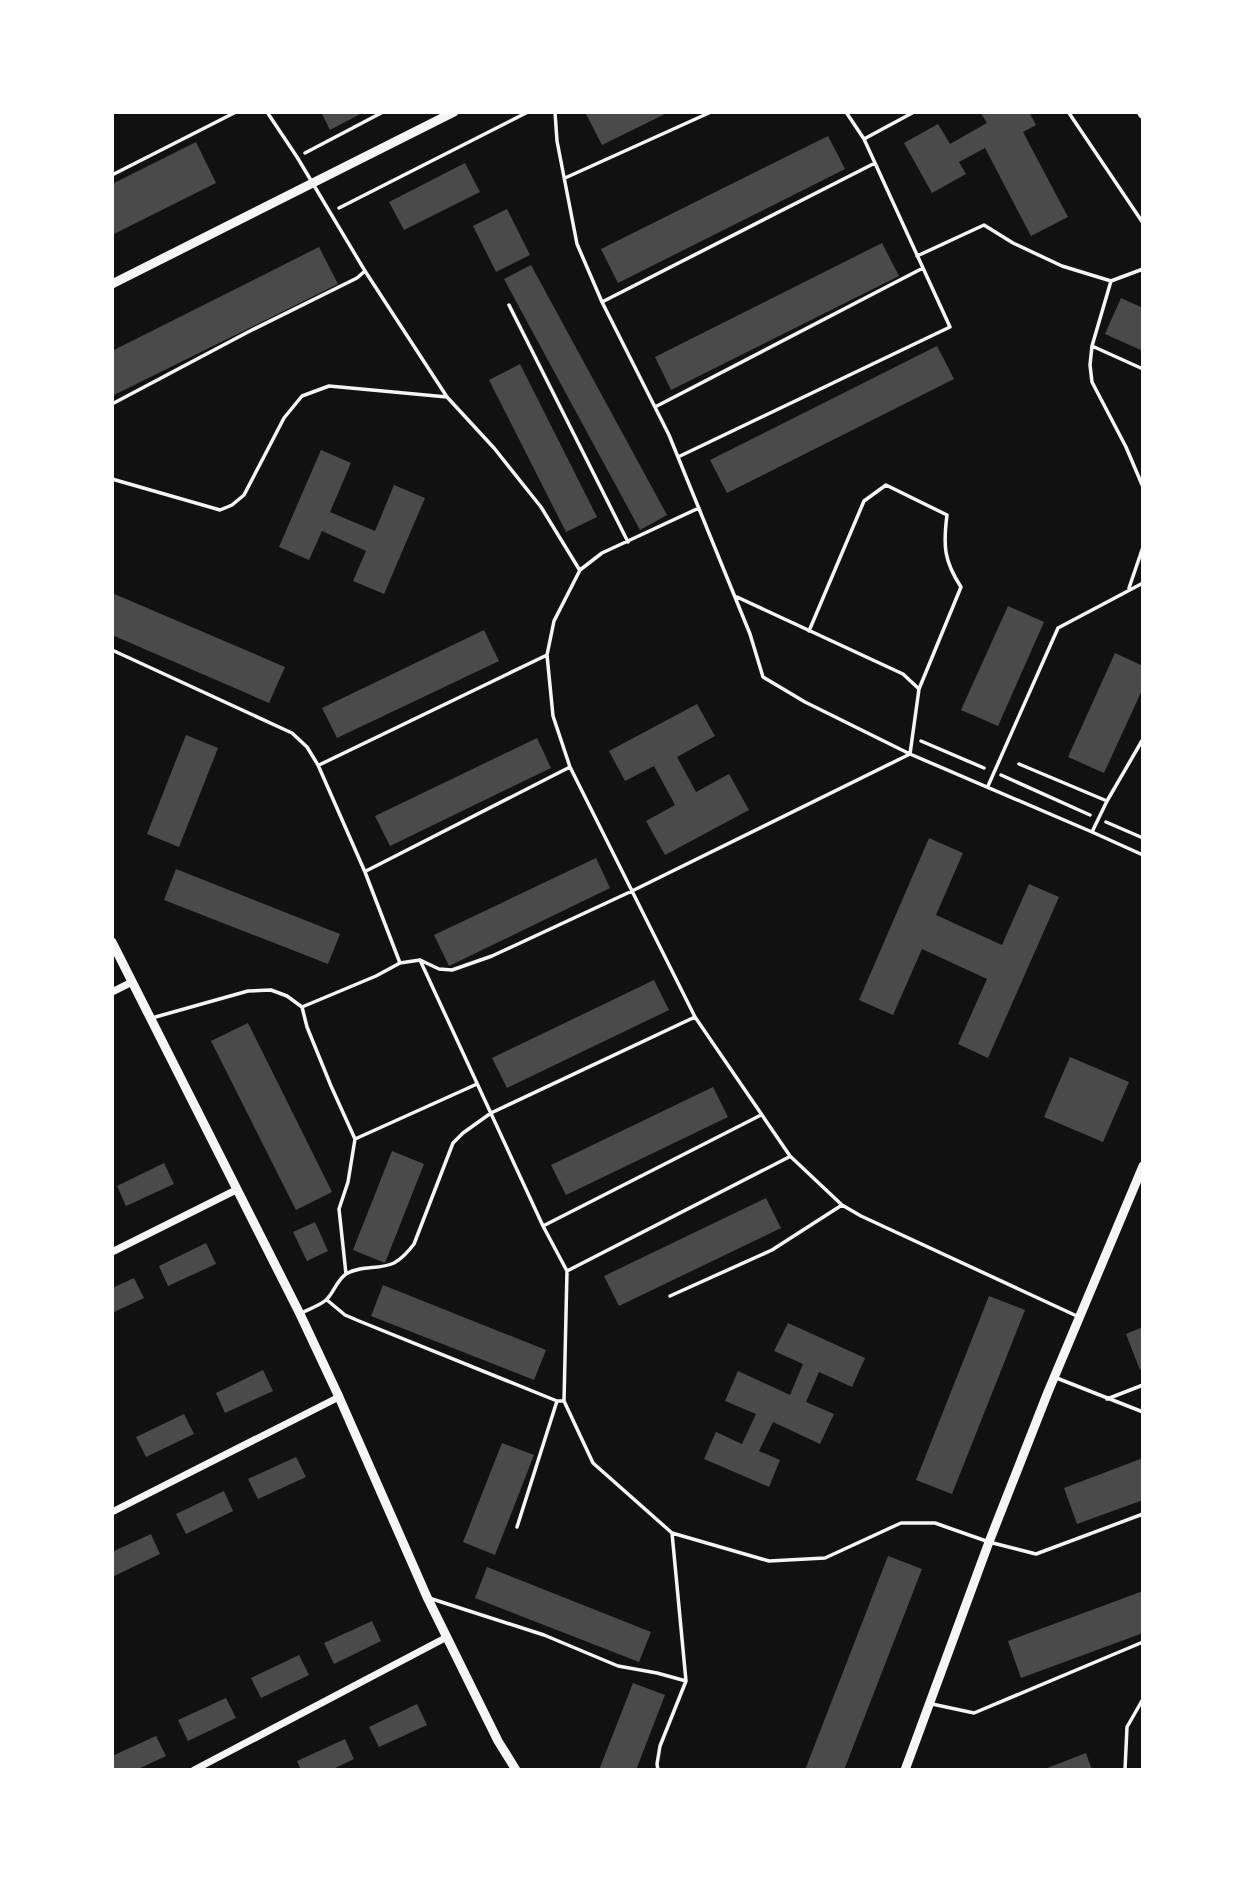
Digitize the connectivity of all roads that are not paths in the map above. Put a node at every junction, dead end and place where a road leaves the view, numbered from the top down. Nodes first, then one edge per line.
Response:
1 (236, 112) edge
2 (267, 112) edge
3 (454, 112) edge
4 (555, 112) edge
5 (711, 112) edge
6 (846, 112) edge
7 (914, 112) edge
8 (1069, 113) edge
9 (864, 139) junction
10 (875, 163) junction
11 (112, 175) edge
12 (565, 178) junction
13 (313, 184) junction
14 (1143, 223) edge
15 (917, 256) junction
16 (923, 268) junction
17 (1143, 269) edge
18 (365, 271) junction
19 (1111, 281) junction
20 (112, 284) edge
21 (602, 302) junction
22 (509, 305) dead end
23 (1092, 346) junction
24 (1143, 369) edge
25 (447, 397) junction
26 (112, 404) edge
27 (655, 407) junction
28 (678, 457) junction
29 (112, 479) edge
30 (1143, 487) edge
31 (699, 508) junction
32 (628, 542) junction
33 (1143, 547) edge
34 (580, 570) junction
35 (1143, 583) edge
36 (1129, 590) junction
37 (735, 596) junction
38 (809, 631) junction
39 (112, 650) edge
40 (547, 655) junction
41 (919, 689) junction
42 (1143, 739) edge
43 (910, 754) junction
44 (1019, 764) dead end
45 (318, 765) junction
46 (570, 767) junction
47 (988, 786) junction
48 (1107, 801) junction
49 (1092, 832) junction
50 (1143, 855) edge
51 (365, 872) junction
52 (632, 891) junction
53 (112, 942) edge
54 (420, 960) junction
55 (400, 963) junction
56 (132, 982) junction
57 (112, 992) edge
58 (302, 1007) junction
59 (695, 1017) junction
60 (150, 1019) junction
61 (478, 1084) junction
62 (491, 1113) junction
63 (761, 1115) junction
64 (355, 1139) junction
65 (790, 1156) junction
66 (1143, 1166) edge
67 (236, 1190) junction
68 (842, 1205) junction
69 (543, 1226) junction
70 (112, 1252) edge
71 (567, 1271) junction
72 (346, 1274) junction
73 (670, 1296) dead end
74 (327, 1300) junction
75 (300, 1314) junction
76 (1080, 1318) junction
77 (1054, 1377) junction
78 (1143, 1385) edge
79 (339, 1397) junction
80 (1107, 1399) junction
81 (557, 1401) junction
82 (564, 1401) junction
83 (1143, 1412) edge
84 (112, 1512) edge
85 (1143, 1514) edge
86 (517, 1527) dead end
87 (672, 1533) junction
88 (989, 1542) junction
89 (427, 1597) junction
90 (447, 1637) junction
91 (1143, 1642) edge
92 (686, 1681) junction
93 (1143, 1699) edge
94 (930, 1703) junction
95 (194, 1770) edge
96 (516, 1770) edge
97 (658, 1770) edge
98 (905, 1770) edge
99 (1125, 1770) edge

1 - 11 lane
2 - 13 lane
3 - 13 street
4 - 12 lane
5 - 12 lane
6 - 9 lane
7 - 9 lane
8 - 14 lane
9 - 10 lane
10 - 15 lane
10 - 21 lane
12 - 21 lane
13 - 18 lane
13 - 20 street
15 - 16 lane
15 - 19 lane
16 - 27 lane
16 - 28 lane
17 - 19 lane
18 - 25 lane
18 - 26 lane
19 - 23 lane
21 - 27 lane
22 - 32 lane
23 - 24 lane
23 - 30 lane
25 - 29 lane
25 - 34 lane
27 - 28 lane
28 - 31 lane
31 - 32 lane
31 - 37 lane
32 - 34 lane
33 - 36 lane
34 - 40 lane
35 - 36 lane
36 - 47 lane
37 - 38 lane
37 - 43 lane
38 - 41 lane
38 - 41 lane
39 - 45 lane
40 - 45 lane
40 - 46 lane
41 - 43 lane
42 - 48 lane
43 - 47 lane
43 - 52 lane
44 - 48 lane
45 - 51 lane
46 - 51 lane
46 - 52 lane
47 - 49 lane
48 - 49 lane
49 - 50 lane
51 - 55 lane
52 - 54 lane
52 - 59 lane
53 - 56 street
54 - 55 lane
54 - 61 lane
55 - 58 lane
56 - 57 street
56 - 60 street
58 - 60 lane
58 - 64 lane
59 - 62 lane
59 - 63 lane
60 - 67 street
61 - 62 lane
61 - 64 lane
62 - 69 lane
62 - 72 lane
63 - 65 lane
63 - 69 lane
64 - 72 lane
65 - 68 lane
65 - 71 lane
66 - 76 street
67 - 70 street
67 - 75 street
68 - 73 lane
68 - 76 lane
69 - 71 lane
71 - 82 lane
72 - 74 lane
74 - 75 lane
74 - 81 lane
75 - 79 street
76 - 77 street
77 - 80 lane
77 - 88 street
78 - 80 lane
79 - 84 street
79 - 89 street
80 - 83 lane
81 - 82 lane
81 - 86 lane
82 - 87 lane
85 - 88 lane
87 - 88 lane
87 - 92 lane
88 - 94 street
89 - 90 street
89 - 92 lane
90 - 95 street
90 - 96 street
91 - 94 lane
92 - 97 lane
93 - 99 lane
94 - 98 street

